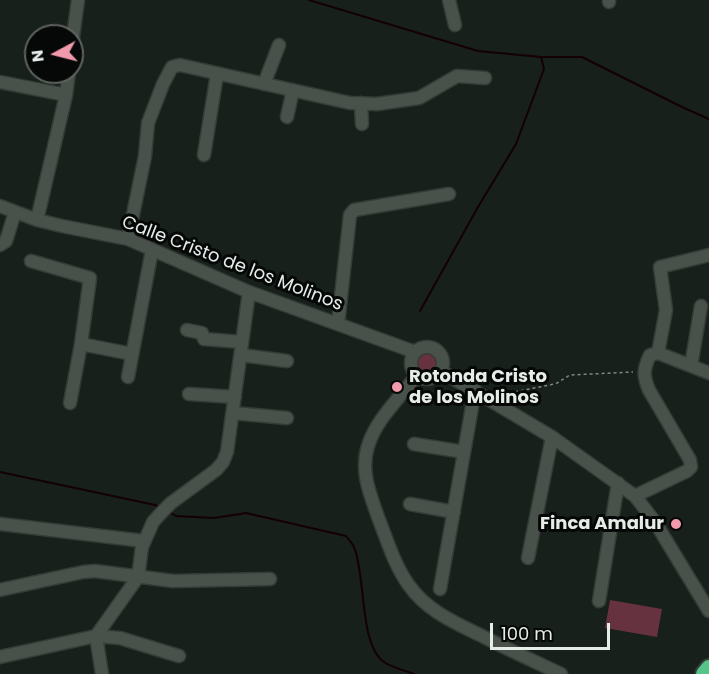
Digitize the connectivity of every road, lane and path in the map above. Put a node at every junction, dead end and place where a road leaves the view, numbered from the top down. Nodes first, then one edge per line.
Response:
1 (78, 0) edge
2 (449, 0) edge
3 (75, 24) edge
4 (455, 25) dead end
5 (279, 45) dead end
6 (217, 74) junction
7 (485, 78) dead end
8 (0, 82) edge
9 (67, 84) edge
10 (264, 84) junction
11 (293, 90) junction
12 (66, 95) junction
13 (361, 103) junction
14 (287, 117) dead end
15 (362, 124) dead end
16 (204, 155) dead end
17 (449, 194) dead end
18 (0, 206) edge
19 (15, 212) junction
20 (37, 220) junction
21 (128, 239) junction
22 (0, 245) edge
23 (152, 250) junction
24 (709, 255) edge
25 (31, 261) dead end
26 (249, 292) junction
27 (701, 306) dead end
28 (338, 324) junction
29 (187, 330) dead end
30 (242, 342) junction
31 (81, 344) junction
32 (415, 352) junction
33 (658, 352) junction
34 (132, 354) junction
35 (240, 355) junction
36 (287, 361) dead end
37 (691, 366) junction
38 (644, 367) junction
39 (441, 371) junction
40 (709, 373) edge
41 (417, 375) junction
42 (128, 377) dead end
43 (475, 390) junction
44 (189, 394) dead end
45 (503, 394) dead end
46 (235, 397) junction
47 (70, 403) dead end
48 (233, 413) junction
49 (287, 418) dead end
50 (552, 437) junction
51 (414, 444) dead end
52 (464, 452) junction
53 (618, 483) junction
54 (635, 496) junction
55 (410, 504) dead end
56 (454, 512) junction
57 (0, 524) edge
58 (144, 541) junction
59 (528, 558) dead end
60 (138, 577) junction
61 (270, 579) dead end
62 (440, 589) dead end
63 (0, 590) edge
64 (598, 601) dead end
65 (709, 611) edge
66 (96, 636) junction
67 (179, 656) dead end
68 (0, 657) edge
69 (709, 668) edge
70 (102, 674) edge
71 (561, 674) edge
72 (704, 674) edge

1 - 3 street
2 - 4 street
5 - 10 street
6 - 10 street
6 - 16 street
6 - 21 street
7 - 13 street
8 - 12 street
9 - 12 street
10 - 11 street
11 - 13 street
11 - 14 street
12 - 20 street
13 - 15 street
17 - 28 street
18 - 19 street, Calle Cristo de los Molinos
19 - 20 street, Calle Cristo de los Molinos
19 - 22 street
20 - 21 street, Calle Cristo de los Molinos
21 - 23 street, Calle Cristo de los Molinos
23 - 26 street, Calle Cristo de los Molinos
23 - 34 street
24 - 33 street
25 - 31 street
26 - 28 street, Calle Cristo de los Molinos
26 - 30 street
27 - 37 street
28 - 32 street, Calle Cristo de los Molinos
29 - 30 street
30 - 35 street
31 - 34 street
31 - 47 street
32 - 39 street
32 - 41 street
33 - 37 street
33 - 38 street
34 - 42 street
35 - 36 street
35 - 46 street
37 - 40 street
38 - 45 path
38 - 54 street
39 - 41 street
39 - 43 street
41 - 71 street
43 - 50 street
43 - 52 street
44 - 46 street
46 - 48 street
48 - 49 street
48 - 58 street
50 - 53 street
50 - 59 street
51 - 52 street
52 - 56 street
53 - 54 street
53 - 64 street
54 - 65 street
55 - 56 street
56 - 62 street
57 - 58 street
58 - 60 street
60 - 61 street
60 - 63 street
60 - 66 street
66 - 67 street
66 - 68 street
66 - 70 street
69 - 72 highway

